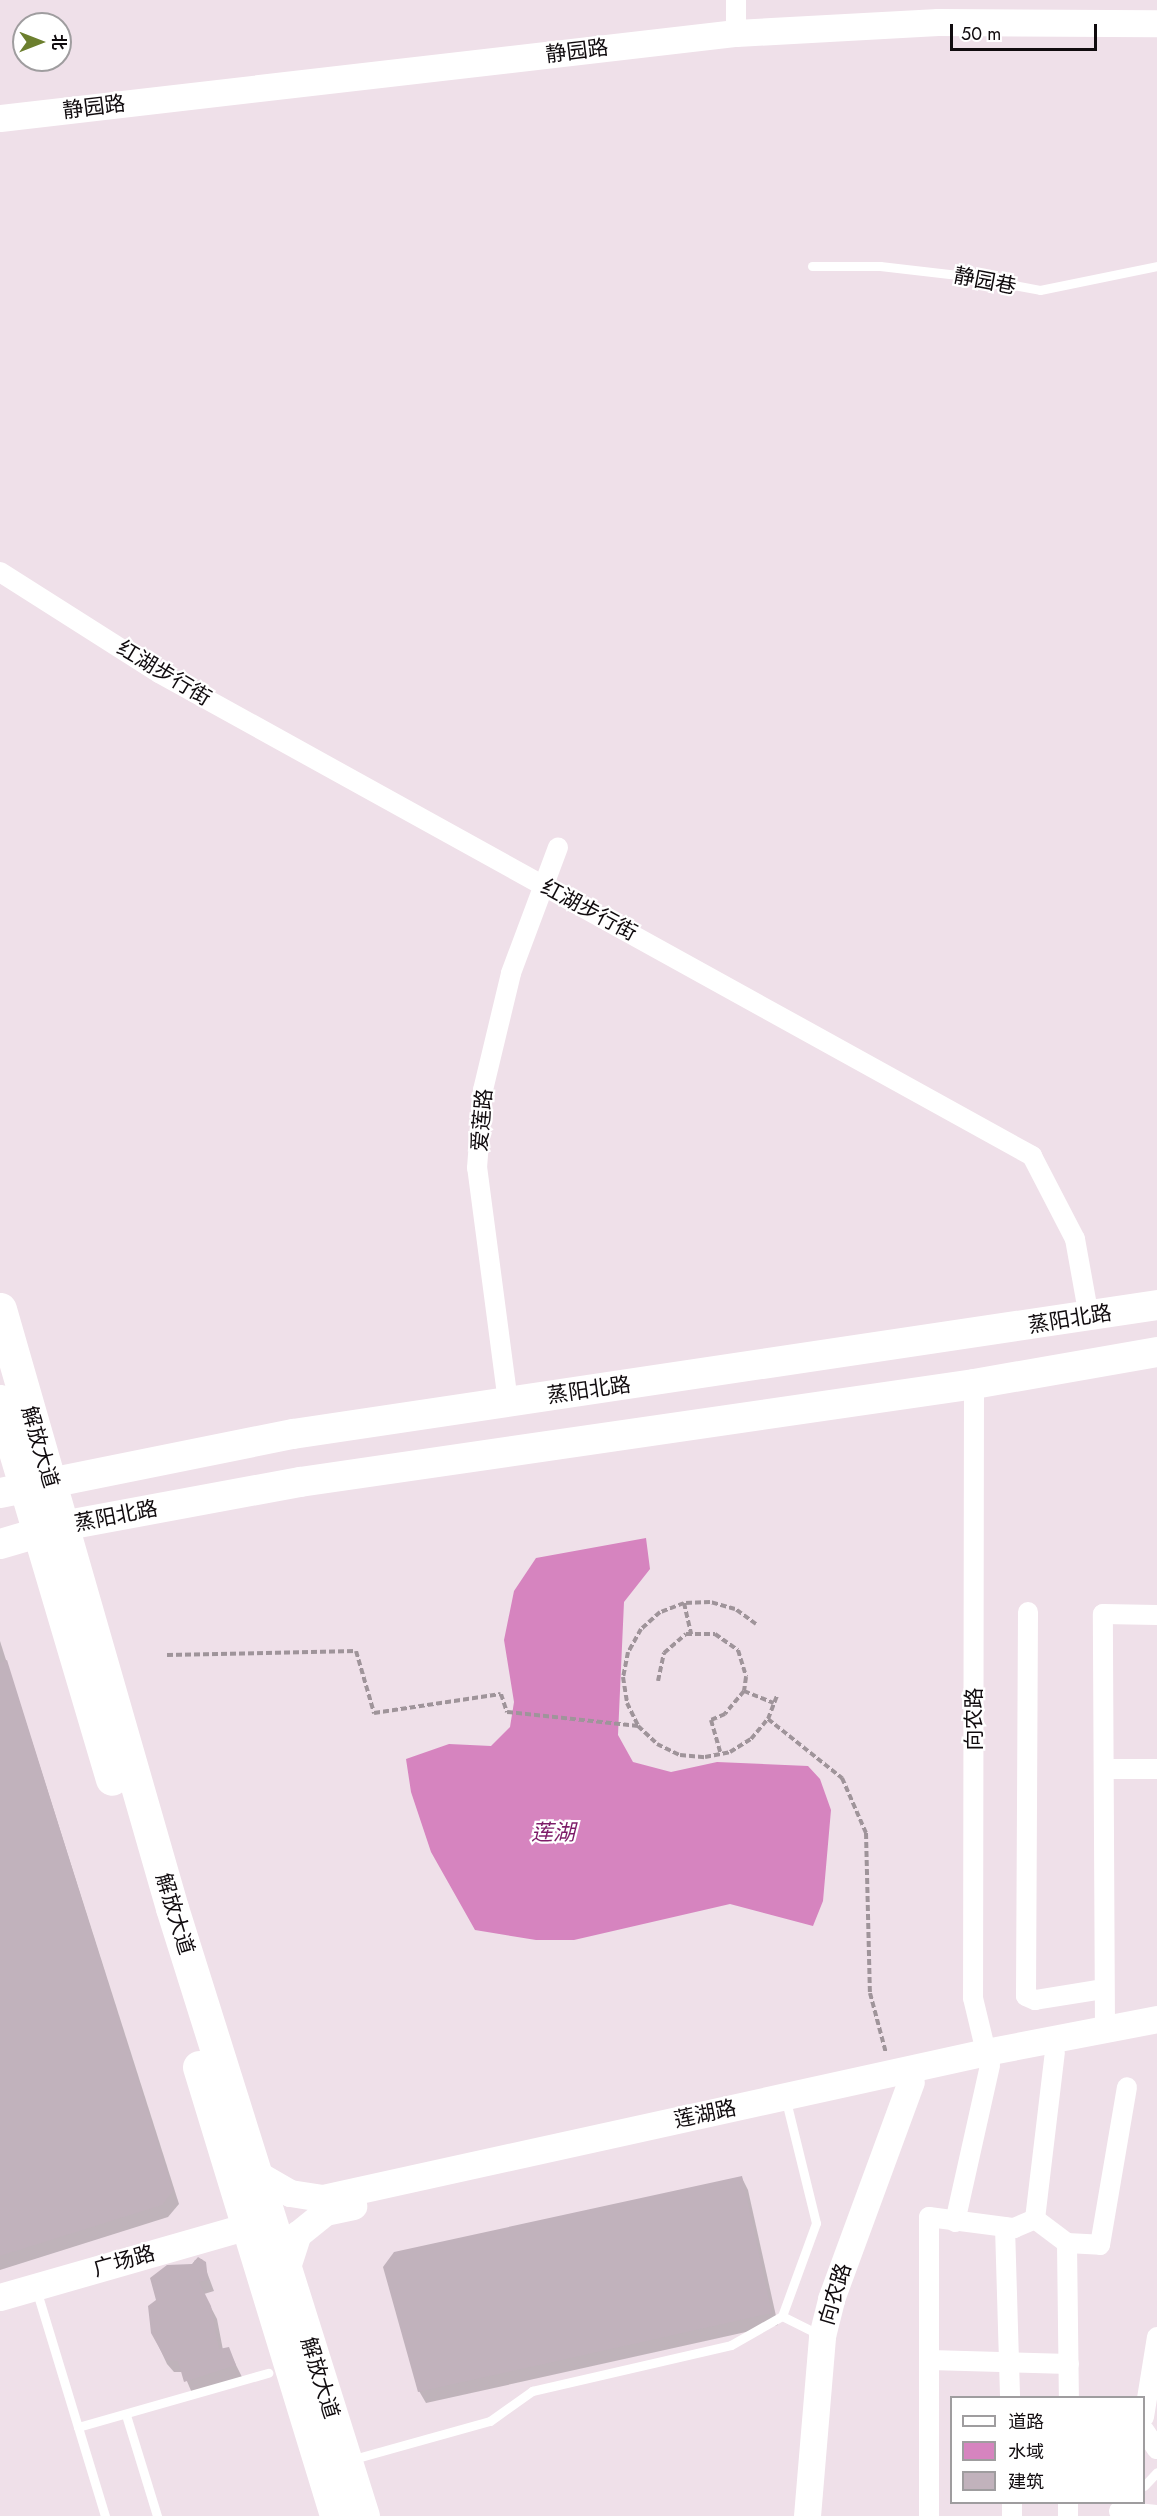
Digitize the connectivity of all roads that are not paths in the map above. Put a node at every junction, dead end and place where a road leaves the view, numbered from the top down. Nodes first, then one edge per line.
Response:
1 (736, 0) edge
2 (1157, 23) edge
3 (736, 33) junction
4 (1157, 42) edge
5 (0, 118) edge
6 (0, 132) edge
7 (812, 266) dead end
8 (1157, 266) edge
9 (0, 572) edge
10 (558, 847) dead end
11 (544, 886) junction
12 (1157, 1305) edge
13 (0, 1309) edge
14 (1089, 1317) junction
15 (1157, 1352) edge
16 (975, 1383) junction
17 (0, 1401) edge
18 (508, 1402) junction
19 (24, 1486) edge
20 (50, 1529) junction
21 (0, 1544) edge
22 (1028, 1612) dead end
23 (1157, 1615) edge
24 (1104, 1769) junction
25 (1157, 1769) edge
26 (1104, 1989) junction
27 (1157, 2019) edge
28 (1105, 2029) junction
29 (1157, 2032) edge
30 (1055, 2052) junction
31 (988, 2058) junction
32 (901, 2078) junction
33 (1127, 2086) dead end
34 (788, 2109) junction
35 (257, 2174) junction
36 (1035, 2220) junction
37 (955, 2222) junction
38 (248, 2226) junction
39 (1005, 2227) junction
40 (1067, 2243) junction
41 (286, 2270) junction
42 (36, 2287) junction
43 (0, 2297) edge
44 (782, 2316) junction
45 (822, 2336) junction
46 (1157, 2337) edge
47 (930, 2360) junction
48 (1009, 2362) junction
49 (1069, 2364) junction
50 (268, 2373) dead end
51 (1010, 2396) edge
52 (1069, 2396) edge
53 (1145, 2406) edge
54 (126, 2415) junction
55 (78, 2427) junction
56 (1145, 2433) edge
57 (1157, 2449) edge
58 (346, 2461) junction
59 (1157, 2472) edge
60 (1145, 2484) edge
61 (1117, 2510) edge
62 (1157, 2515) edge
63 (105, 2516) edge
64 (157, 2516) edge
65 (336, 2516) edge
66 (363, 2516) edge
67 (807, 2516) edge
68 (929, 2516) edge

1 - 3 street
2 - 3 street, 静园路
3 - 5 street, 静园路
4 - 6 street, 静园路
7 - 8 lane, 静园巷
9 - 11 street, 红湖步行街
10 - 11 street, 爱莲路
11 - 14 street, 红湖步行街
11 - 18 street, 爱莲路
12 - 14 main road, 蒸阳北路
13 - 19 highway, 解放大道
14 - 18 main road, 蒸阳北路
15 - 16 main road, 蒸阳北路
16 - 20 main road, 蒸阳北路
16 - 31 street, 向农路
17 - 19 highway, 解放大道
18 - 19 main road, 蒸阳北路
19 - 20 highway, 解放大道
20 - 21 main road, 蒸阳北路
20 - 35 highway, 解放大道
20 - 38 highway, 解放大道
22 - 26 street
23 - 24 street
24 - 25 street
24 - 26 street
26 - 28 street
27 - 28 street, 莲湖路
28 - 31 street, 莲湖路
29 - 30 street, 莲湖路
30 - 31 street, 莲湖路
30 - 36 street
31 - 32 street, 莲湖路
31 - 37 street
32 - 34 street, 莲湖路
32 - 35 street, 莲湖路
32 - 45 street, 向农路
33 - 40 street
34 - 41 street, 莲湖路
34 - 44 lane
35 - 41 highway, 解放大道
36 - 39 street
36 - 40 street
37 - 39 street
37 - 47 street
38 - 42 street, 广场路
38 - 65 highway, 解放大道
39 - 48 street
40 - 49 street
41 - 58 highway, 解放大道
42 - 43 street, 广场路
42 - 55 lane
44 - 45 lane
44 - 58 lane
45 - 67 street, 向农路
46 - 53 street
47 - 48 street
47 - 68 street
48 - 49 street
48 - 51 street
49 - 52 street
50 - 54 lane
54 - 55 lane
54 - 64 lane
55 - 63 lane
56 - 57 street
58 - 66 highway, 解放大道
59 - 60 lane
61 - 62 street

